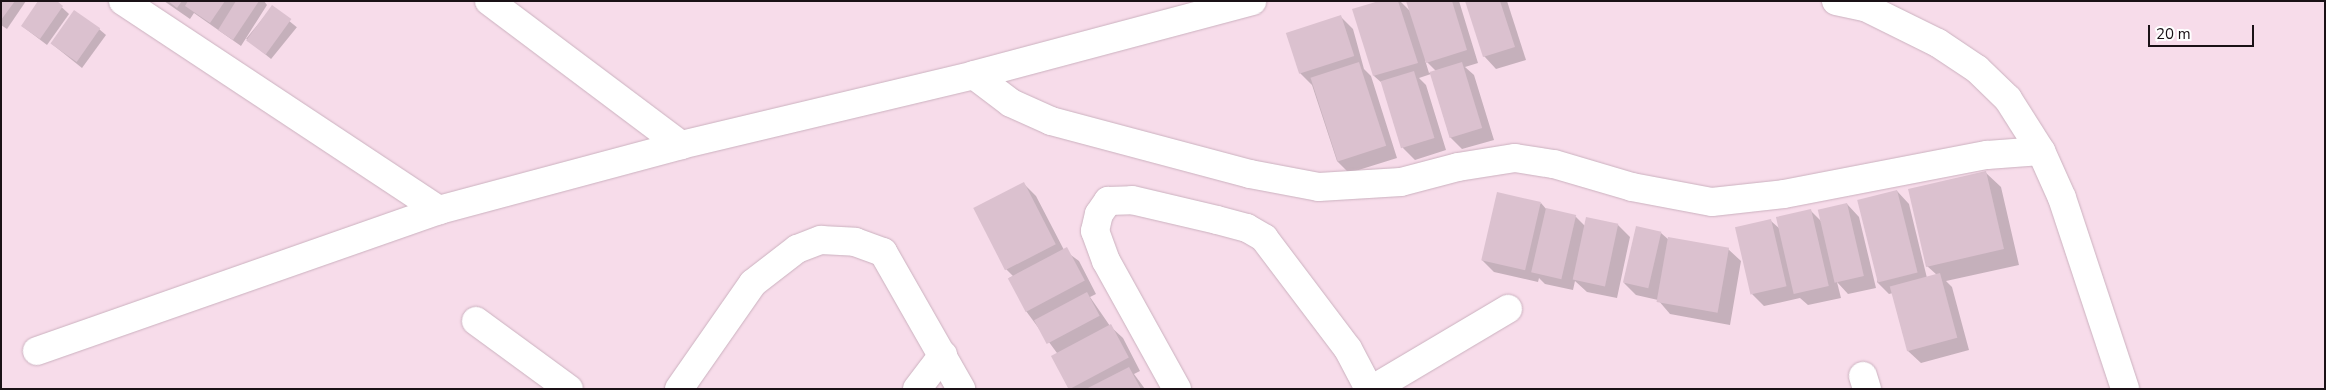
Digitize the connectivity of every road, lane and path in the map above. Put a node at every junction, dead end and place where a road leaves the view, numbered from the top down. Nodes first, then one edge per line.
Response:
1 (123, 1) edge
2 (489, 1) edge
3 (1252, 1) edge
4 (1836, 1) edge
5 (974, 75) junction
6 (681, 145) junction
7 (2041, 152) junction
8 (440, 210) junction
9 (1508, 309) dead end
10 (476, 321) dead end
11 (37, 350) dead end
12 (943, 355) junction
13 (569, 389) edge
14 (679, 389) edge
15 (917, 389) edge
16 (961, 389) edge
17 (1177, 389) edge
18 (1369, 389) edge
19 (1373, 389) edge
20 (2125, 389) edge

1 - 8 street
2 - 6 street
3 - 5 street
4 - 7 street
5 - 6 street
5 - 7 street
6 - 8 street
7 - 20 street
8 - 11 street
9 - 19 street
10 - 13 street
12 - 14 street
12 - 15 street
12 - 16 street
17 - 18 street

